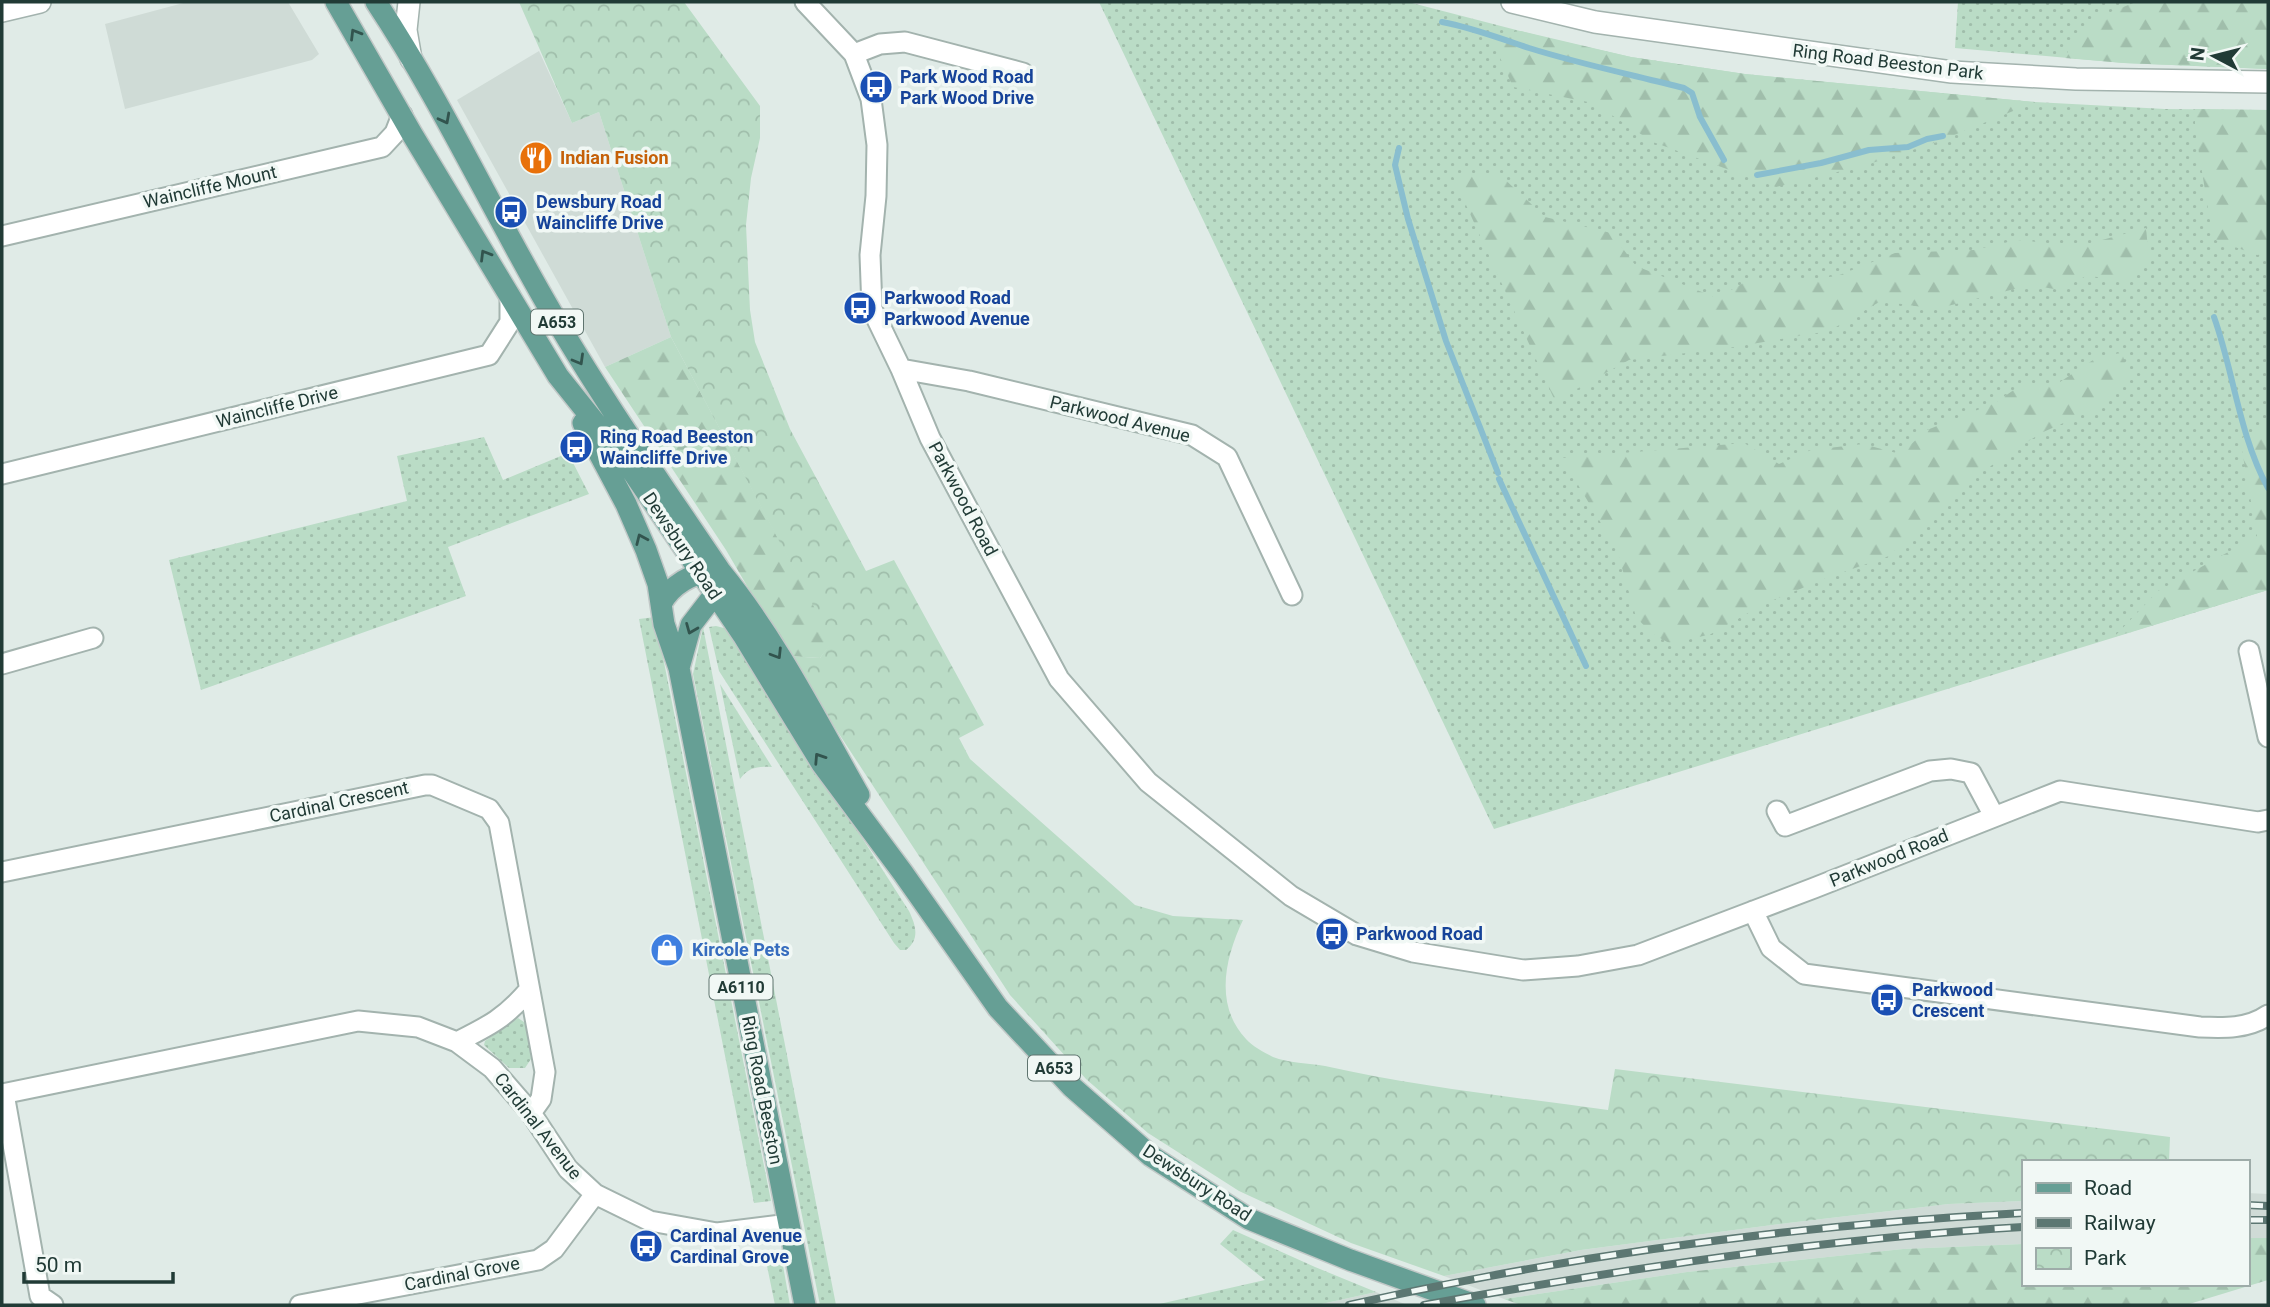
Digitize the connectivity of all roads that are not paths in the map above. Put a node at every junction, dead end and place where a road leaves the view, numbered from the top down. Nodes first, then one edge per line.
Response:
1 (40, 2) edge
2 (336, 2) edge
3 (409, 2) edge
4 (805, 2) edge
5 (1512, 2) edge
6 (382, 6) edge
7 (2, 12) edge
8 (854, 54) junction
9 (411, 60) junction
10 (374, 66) junction
11 (1023, 73) dead end
12 (2268, 82) edge
13 (402, 115) junction
14 (2, 236) edge
15 (510, 296) junction
16 (901, 369) junction
17 (558, 376) junction
18 (2, 474) edge
19 (699, 572) junction
20 (721, 572) junction
21 (714, 595) junction
22 (1292, 595) dead end
23 (661, 604) junction
24 (93, 638) dead end
25 (2249, 651) dead end
26 (2, 664) edge
27 (679, 668) junction
28 (2268, 737) edge
29 (1777, 811) dead end
30 (1994, 816) junction
31 (2268, 820) edge
32 (2, 872) edge
33 (903, 873) junction
34 (1753, 911) junction
35 (529, 990) junction
36 (2268, 1015) edge
37 (457, 1042) junction
38 (3, 1094) edge
39 (531, 1113) junction
40 (595, 1194) junction
41 (789, 1224) junction
42 (53, 1305) edge
43 (300, 1305) edge
44 (805, 1305) edge
45 (1475, 1305) edge

1 - 7 street
10 -> 2 main road, Dewsbury Road / A653
3 - 9 street
4 - 8 street, Parkwood Road
5 - 12 street, Ring Road Beeston Park
6 - 9 main road, Dewsbury Road / A653
6 - 10 main road
8 - 11 street
8 - 16 street, Parkwood Road
9 -> 20 main road, Dewsbury Road / A653
10 - 13 main road, Dewsbury Road / A653
13 - 14 street, Waincliffe Mount
15 -> 13 main road, Dewsbury Road / A653
15 - 17 main road, Dewsbury Road / A653
15 - 18 street, Waincliffe Drive
16 - 22 street, Parkwood Avenue
16 - 34 street, Parkwood Road
17 - 19 main road, Dewsbury Road
23 -> 17 main road, Ring Road Beeston / A6110
19 - 20 main road
19 - 21 main road, Dewsbury Road
19 - 23 main road
20 - 21 main road, Ring Road Beeston / A6110
20 -> 33 main road, Dewsbury Road / A653
21 -> 27 main road, Ring Road Beeston / A6110
33 -> 21 main road, Dewsbury Road
23 - 27 main road, Ring Road Beeston / A6110
24 - 26 street
25 - 28 street
27 - 41 main road, Ring Road Beeston / A6110
29 - 30 street
30 - 31 street, Parkwood Road
30 - 34 street, Parkwood Road
32 - 35 street, Cardinal Crescent
33 - 45 main road, Dewsbury Road / A653
34 - 36 street
35 - 37 street
35 - 39 street, Cardinal Crescent
37 - 38 street, Cardinal Avenue
37 - 39 street, Cardinal Avenue
38 - 42 street
39 - 40 street, Cardinal Avenue
40 - 41 street, Cardinal Avenue
40 - 43 street, Cardinal Grove
41 - 44 main road, Ring Road Beeston / A6110

